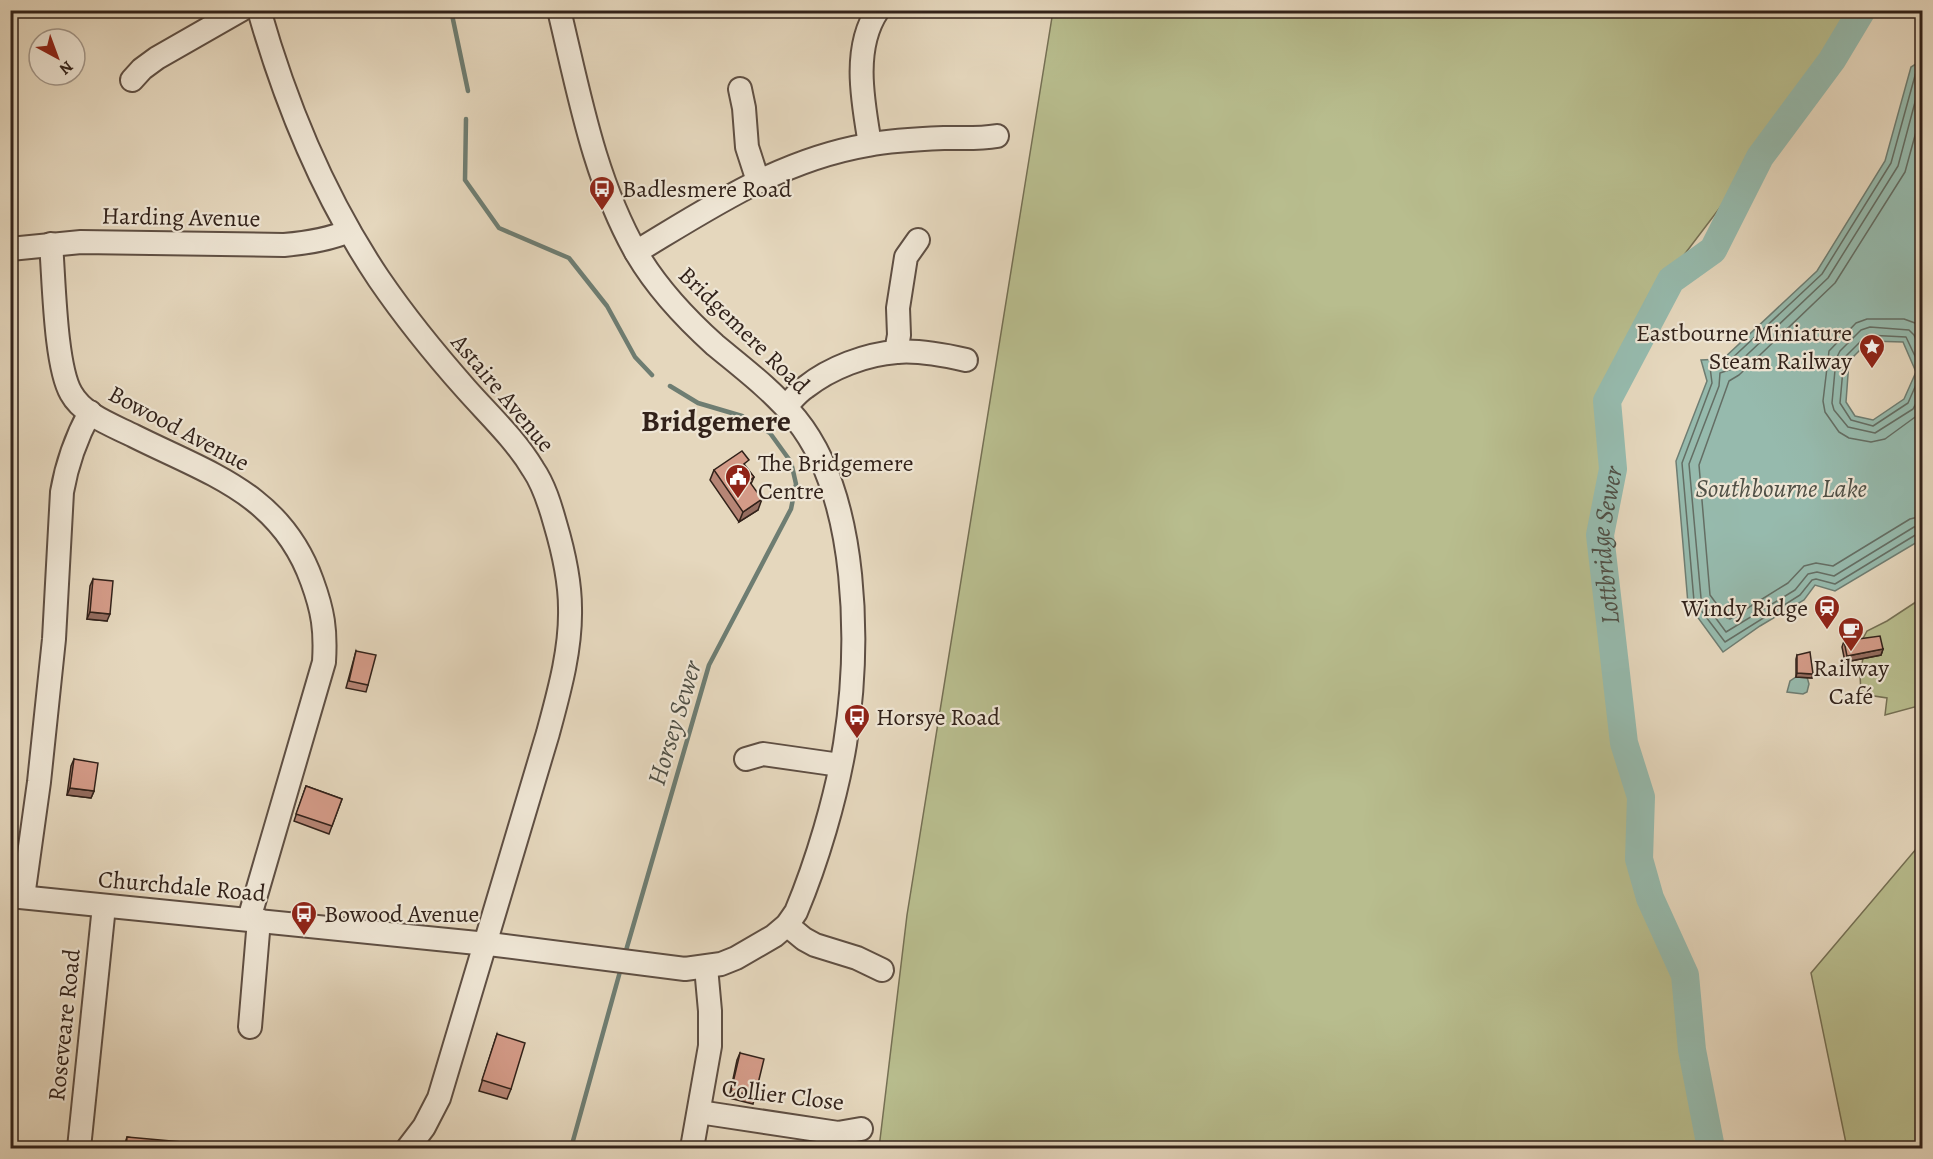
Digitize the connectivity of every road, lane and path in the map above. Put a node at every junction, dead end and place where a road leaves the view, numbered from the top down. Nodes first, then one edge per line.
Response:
1 (241, 10) edge
2 (259, 10) edge
3 (559, 10) edge
4 (878, 10) edge
5 (132, 80) dead end
6 (740, 89) dead end
7 (997, 136) dead end
8 (870, 144) junction
9 (758, 181) junction
10 (349, 231) junction
11 (918, 240) dead end
12 (51, 244) junction
13 (10, 249) edge
14 (636, 252) junction
15 (896, 351) junction
16 (966, 360) dead end
17 (786, 406) junction
18 (90, 412) junction
19 (746, 759) dead end
20 (840, 765) junction
21 (17, 897) edge
22 (104, 906) junction
23 (254, 920) junction
24 (787, 924) junction
25 (486, 945) junction
26 (706, 967) junction
27 (882, 970) dead end
28 (250, 1027) dead end
29 (699, 1112) junction
30 (861, 1128) dead end
31 (79, 1149) edge
32 (408, 1149) edge
33 (692, 1149) edge

1 - 5 street
2 - 10 street, Astaire Avenue
3 - 14 street, Bridgemere Road
4 - 8 street
6 - 9 street
7 - 8 street
8 - 9 street
9 - 14 street
10 - 12 street, Harding Avenue
10 - 25 street, Astaire Avenue
11 - 15 street
12 - 13 street, Harding Avenue
12 - 18 street, Bowood Avenue
14 - 17 street, Bridgemere Road
15 - 16 street
15 - 17 street
17 - 20 street, Bridgemere Road
18 - 21 street
18 - 23 street, Bowood Avenue
19 - 20 street
20 - 24 street, Bridgemere Road
21 - 22 street, Churchdale Road
22 - 23 street, Churchdale Road
22 - 31 street, Roseveare Road
23 - 25 street, Churchdale Road
23 - 28 street, Bowood Avenue
24 - 26 street, Bridgemere Road
24 - 27 street
25 - 26 street, Churchdale Road
25 - 32 street, Astaire Avenue
26 - 29 street
29 - 30 street, Collier Close
29 - 33 street

